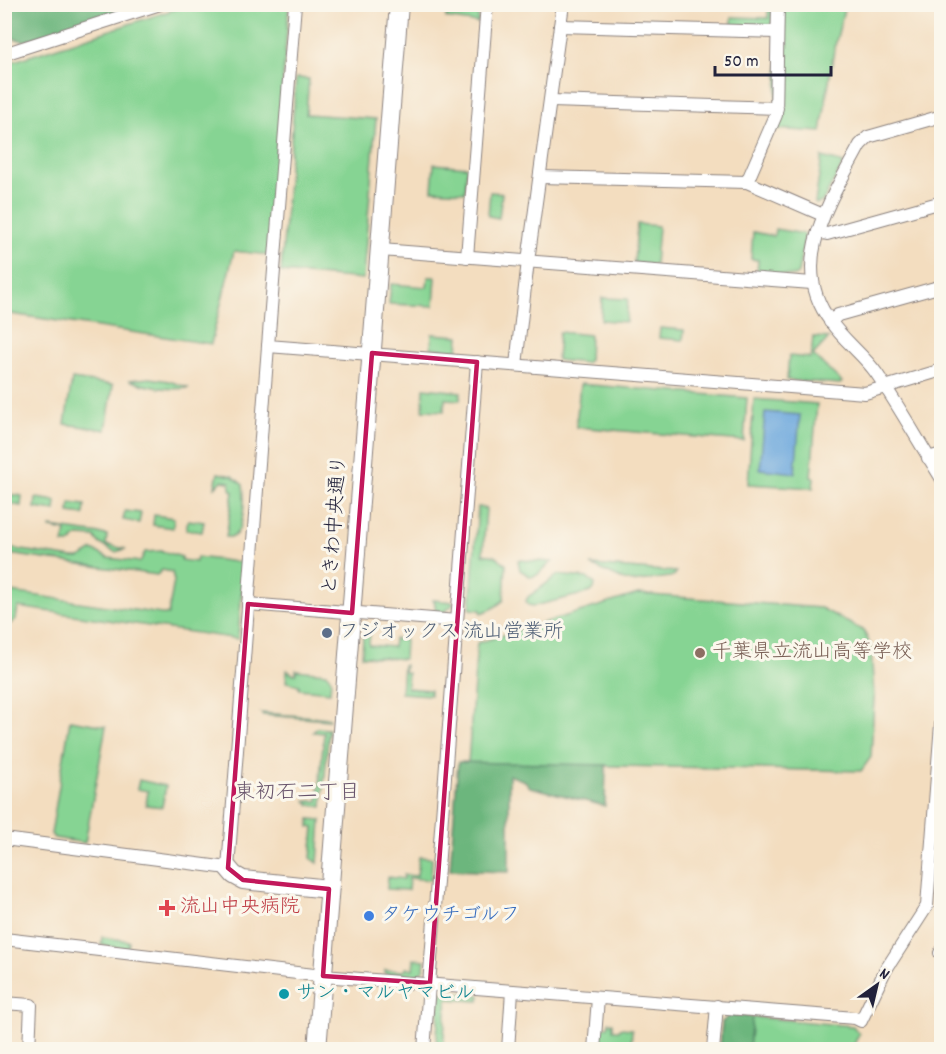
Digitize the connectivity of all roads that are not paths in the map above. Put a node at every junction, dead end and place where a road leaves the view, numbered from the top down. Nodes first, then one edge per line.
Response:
1 (160, 4) edge
2 (295, 4) edge
3 (399, 4) edge
4 (487, 4) edge
5 (563, 4) edge
6 (778, 4) edge
7 (560, 26) junction
8 (777, 32) junction
9 (4, 54) edge
10 (550, 101) junction
11 (777, 108) junction
12 (942, 116) edge
13 (540, 177) junction
14 (747, 182) junction
15 (942, 202) edge
16 (823, 215) junction
17 (818, 232) junction
18 (381, 250) junction
19 (467, 257) junction
20 (528, 261) junction
21 (812, 283) junction
22 (942, 286) edge
23 (830, 322) junction
24 (268, 346) junction
25 (372, 353) junction
26 (477, 362) junction
27 (516, 365) junction
28 (942, 370) edge
29 (884, 386) junction
30 (942, 454) edge
31 (928, 458) junction
32 (942, 479) edge
33 (248, 604) junction
34 (352, 613) junction
35 (457, 621) junction
36 (942, 711) edge
37 (4, 839) edge
38 (228, 868) junction
39 (330, 889) junction
40 (4, 939) edge
41 (323, 976) junction
42 (430, 983) junction
43 (512, 991) junction
44 (598, 998) junction
45 (4, 1002) edge
46 (717, 1006) junction
47 (29, 1050) edge
48 (317, 1050) edge
49 (424, 1050) edge
50 (508, 1050) edge
51 (594, 1050) edge
52 (713, 1050) edge

1 - 9 street
2 - 24 street
3 - 18 street, ときわ中央通り
4 - 19 street
5 - 7 street
6 - 8 street
7 - 8 street
7 - 10 street
8 - 11 street
10 - 11 street
10 - 13 street
11 - 14 street
12 - 16 street
13 - 14 street
13 - 20 street
14 - 16 street
15 - 17 street
16 - 17 street
17 - 21 street
18 - 19 street
18 - 25 street, ときわ中央通り
19 - 20 street
20 - 21 street
20 - 27 street
21 - 23 street
22 - 23 street
23 - 29 street
24 - 25 street
24 - 33 street
25 - 26 street
25 - 34 street, ときわ中央通り
26 - 27 street
26 - 35 street
27 - 29 street
28 - 29 street
29 - 31 street
30 - 31 street
31 - 32 street
33 - 34 street
33 - 38 street
34 - 35 street
34 - 39 street, ときわ中央通り
35 - 42 street
36 - 46 street
37 - 38 street
38 - 39 street
39 - 41 street, ときわ中央通り
40 - 41 street
41 - 42 street
41 - 48 street, ときわ中央通り
42 - 43 street
42 - 49 street
43 - 44 street
43 - 50 street
44 - 46 street
44 - 51 street
45 - 47 street
46 - 52 street

